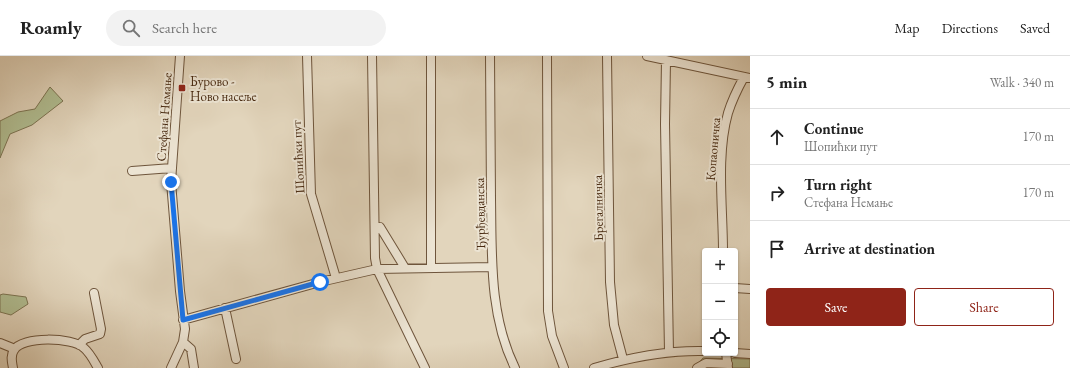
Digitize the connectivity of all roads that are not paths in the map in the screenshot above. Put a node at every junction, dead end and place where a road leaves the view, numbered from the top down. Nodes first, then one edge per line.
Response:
1 (180, 56) edge
2 (307, 56) edge
3 (372, 56) edge
4 (431, 56) edge
5 (490, 56) edge
6 (547, 56) edge
7 (607, 56) edge
8 (647, 56) edge
9 (666, 60) junction
10 (747, 77) edge
11 (172, 168) junction
12 (132, 171) dead end
13 (380, 227) dead end
14 (723, 248) edge
15 (432, 267) junction
16 (492, 267) junction
17 (405, 268) junction
18 (377, 269) junction
19 (336, 278) junction
20 (738, 288) edge
21 (750, 289) edge
22 (94, 293) dead end
23 (225, 308) junction
24 (183, 320) junction
25 (183, 342) junction
26 (0, 343) edge
27 (79, 345) junction
28 (15, 349) junction
29 (702, 351) edge
30 (669, 352) junction
31 (738, 353) edge
32 (750, 354) edge
33 (726, 356) edge
34 (236, 359) dead end
35 (623, 359) junction
36 (728, 366) edge
37 (13, 368) edge
38 (98, 368) edge
39 (171, 368) edge
40 (194, 368) edge
41 (424, 368) edge
42 (515, 368) edge
43 (564, 368) edge
44 (594, 368) edge
45 (697, 368) edge

1 - 11 street, Стефана Немање
2 - 19 street, Шопићки пут
3 - 18 street
4 - 15 street
5 - 16 street, Ђурђевданска
6 - 43 street
7 - 35 street, Брегалничка
8 - 9 street
9 - 10 street
9 - 30 street
10 - 14 street, Копаоничка
11 - 12 street
11 - 24 street, Стефана Немање
13 - 17 street
15 - 16 street
15 - 17 street
16 - 42 street, Ђурђевданска
17 - 18 street
18 - 19 street
18 - 41 street
19 - 23 street
20 - 21 street
22 - 27 street
23 - 24 street
23 - 34 street
24 - 25 street, Стефана Немање
25 - 39 street, Стефана Немање
25 - 40 street
26 - 28 street
27 - 28 street
27 - 38 street
28 - 37 street
29 - 30 street
30 - 35 street
31 - 32 street
33 - 36 street
35 - 44 street
36 - 45 street

